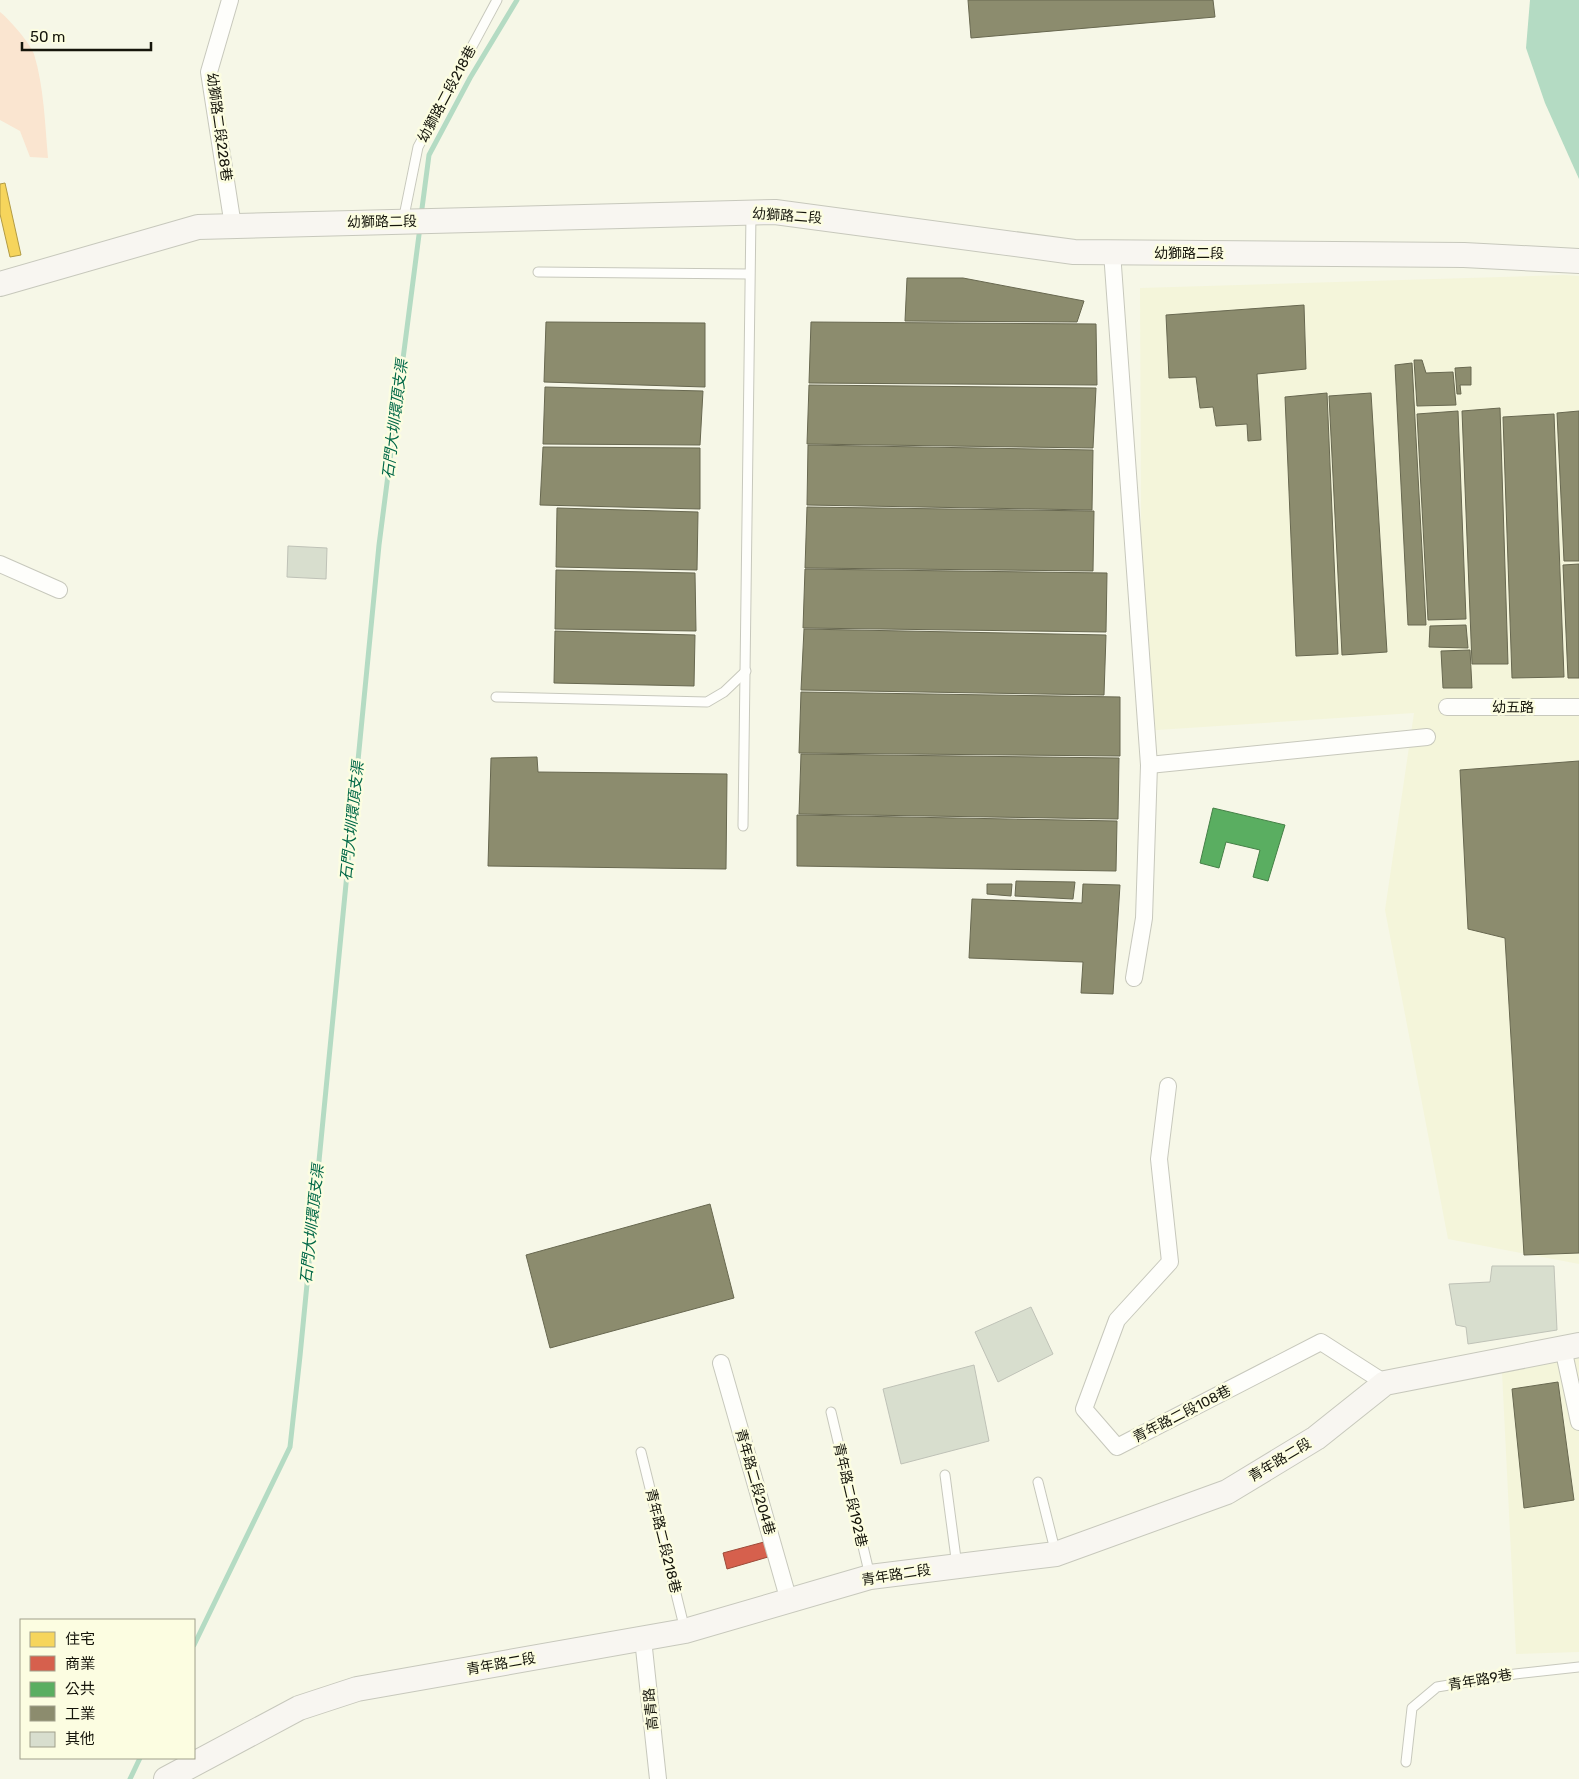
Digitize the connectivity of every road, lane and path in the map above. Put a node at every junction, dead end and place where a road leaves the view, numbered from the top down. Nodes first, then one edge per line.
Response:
1 (230, 0) edge
2 (497, 0) edge
3 (751, 212) junction
4 (403, 221) junction
5 (233, 226) junction
6 (1112, 252) junction
7 (1579, 261) edge
8 (538, 272) dead end
9 (749, 274) junction
10 (0, 284) edge
11 (0, 564) edge
12 (59, 590) dead end
13 (746, 671) junction
14 (496, 697) dead end
15 (1447, 707) dead end
16 (1579, 707) edge
17 (1426, 737) dead end
18 (1149, 765) junction
19 (744, 826) dead end
20 (1134, 978) dead end
21 (1168, 1086) dead end
22 (1571, 1346) edge
23 (721, 1363) dead end
24 (1384, 1383) junction
25 (831, 1412) dead end
26 (1579, 1422) edge
27 (641, 1452) dead end
28 (945, 1475) dead end
29 (1038, 1482) dead end
30 (1056, 1554) junction
31 (957, 1567) junction
32 (870, 1577) junction
33 (789, 1601) junction
34 (685, 1631) junction
35 (643, 1639) junction
36 (1579, 1667) edge
37 (1406, 1762) dead end
38 (166, 1779) edge
39 (658, 1779) edge

1 - 5 street, 幼獅路二段228巷
2 - 4 lane, 幼獅路二段218巷
3 - 4 street, 幼獅路二段
3 - 6 street, 幼獅路二段
3 - 9 lane
4 - 5 street, 幼獅路二段
5 - 10 street, 幼獅路二段
6 - 7 street, 幼獅路二段
6 - 18 street
8 - 9 lane
9 - 13 lane
11 - 12 street
13 - 14 lane
13 - 19 lane
15 - 16 street, 幼五路
17 - 18 street
18 - 20 street
21 - 24 street, 青年路二段108巷
22 - 24 street, 青年路二段
22 - 26 street
23 - 33 street, 青年路二段204巷
24 - 30 street, 青年路二段
25 - 32 lane, 青年路二段192巷
27 - 34 lane, 青年路二段218巷
28 - 31 lane
29 - 30 lane
30 - 31 street, 青年路二段
31 - 32 street, 青年路二段
32 - 33 street, 青年路二段
33 - 34 street, 青年路二段
34 - 35 street, 青年路二段
35 - 38 street, 青年路二段
35 - 39 street, 高青路
36 - 37 lane, 青年路9巷

